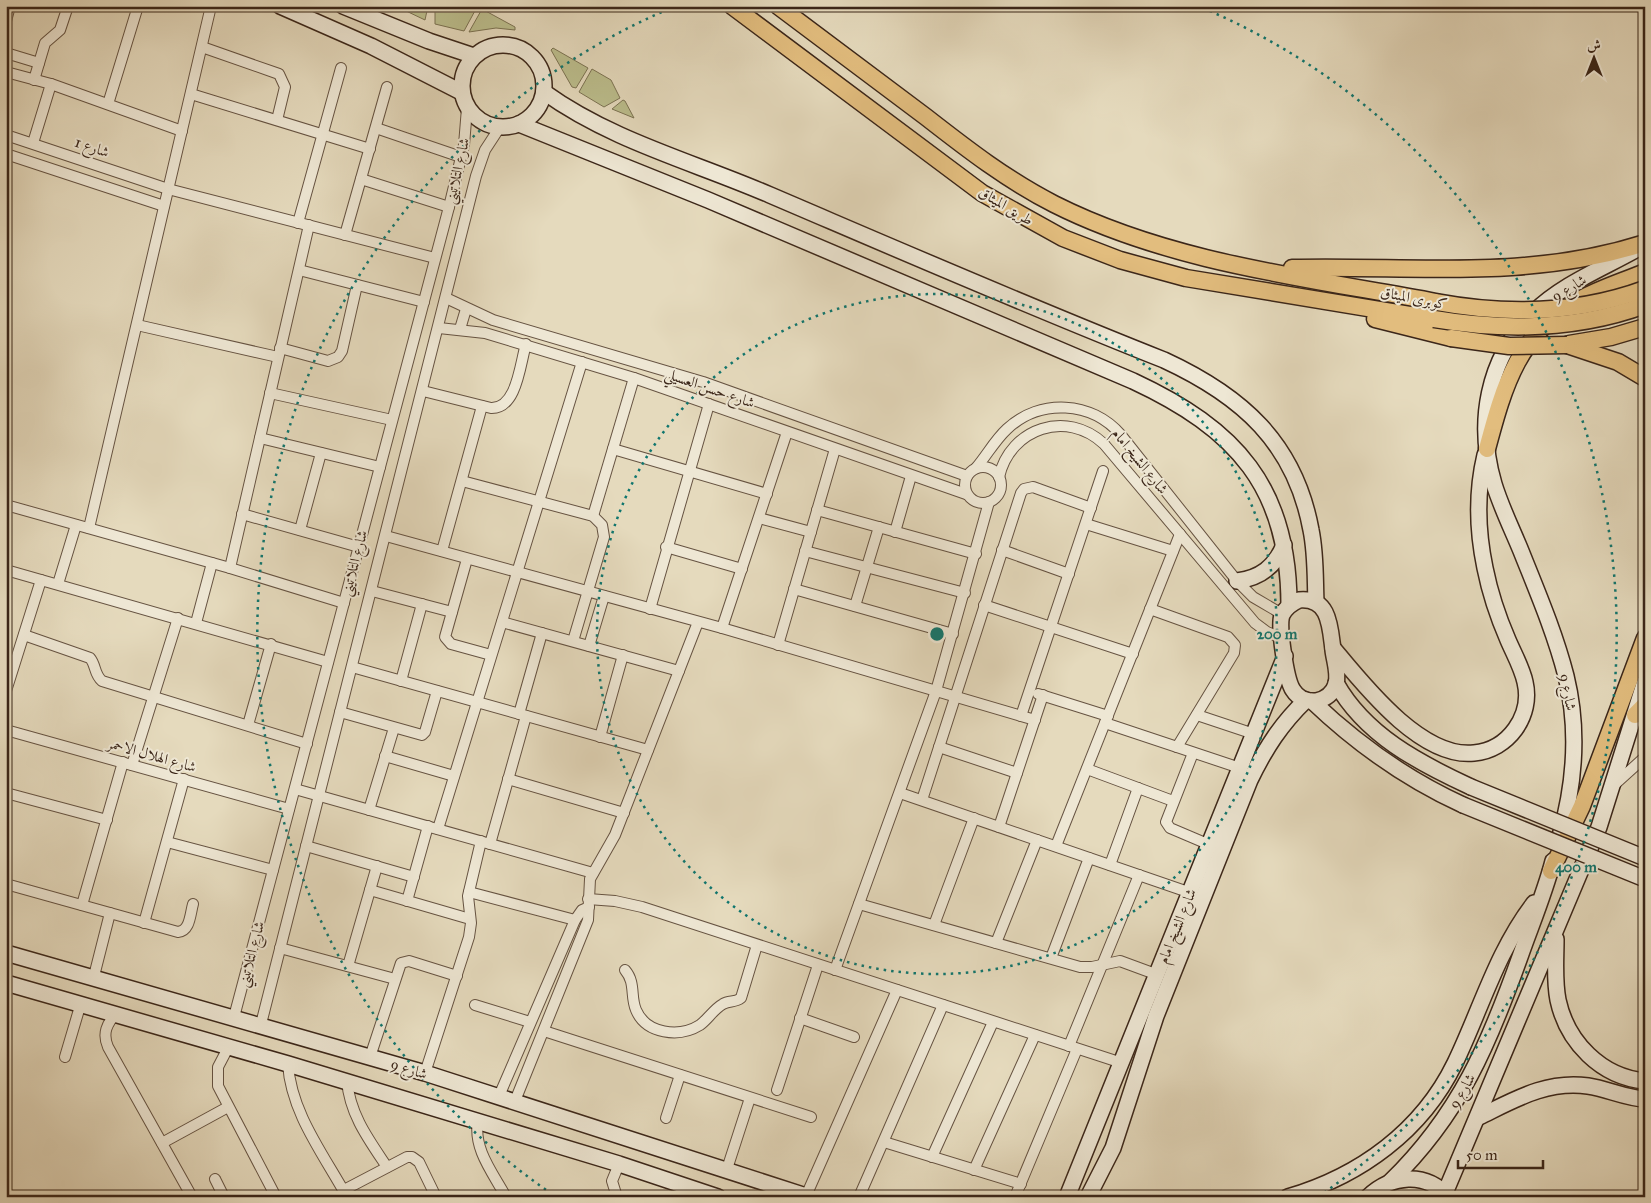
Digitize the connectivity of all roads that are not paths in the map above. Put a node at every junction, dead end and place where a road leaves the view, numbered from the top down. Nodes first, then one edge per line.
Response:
1 (10, 6) edge
2 (68, 6) edge
3 (138, 6) edge
4 (211, 6) edge
5 (280, 6) edge
6 (343, 6) edge
7 (732, 6) edge
8 (778, 6) edge
9 (6, 21) edge
10 (202, 47) junction
11 (6, 52) edge
12 (474, 56) junction
13 (39, 63) junction
14 (341, 68) dead end
15 (6, 72) edge
16 (34, 80) junction
17 (51, 84) junction
18 (388, 87) dead end
19 (461, 92) junction
20 (544, 92) junction
21 (191, 94) junction
22 (108, 104) junction
23 (467, 108) junction
24 (277, 120) junction
25 (519, 124) junction
26 (376, 128) junction
27 (500, 128) junction
28 (182, 131) junction
29 (323, 134) junction
30 (6, 135) edge
31 (33, 142) junction
32 (370, 149) junction
33 (6, 154) edge
34 (461, 157) junction
35 (361, 179) junction
36 (168, 189) junction
37 (164, 206) junction
38 (449, 207) junction
39 (298, 223) junction
40 (309, 225) junction
41 (345, 235) junction
42 (1645, 244) edge
43 (1185, 252) joint
44 (435, 258) junction
45 (1260, 268) junction
46 (299, 270) junction
47 (1645, 272) edge
48 (358, 285) junction
49 (1645, 290) edge
50 (446, 298) junction
51 (424, 302) junction
52 (1328, 302) junction
53 (1645, 305) edge
54 (466, 309) junction
55 (136, 325) junction
56 (1645, 327) edge
57 (439, 328) junction
58 (460, 329) junction
59 (526, 344) junction
60 (1567, 345) junction
61 (279, 353) junction
62 (582, 362) junction
63 (634, 378) junction
64 (1645, 378) edge
65 (423, 391) junction
66 (270, 393) junction
67 (709, 404) junction
68 (482, 406) junction
69 (392, 420) junction
70 (787, 432) junction
71 (260, 438) junction
72 (613, 449) junction
73 (835, 449) junction
74 (1487, 449) junction
75 (321, 453) junction
76 (380, 467) junction
77 (976, 468) junction
78 (689, 471) junction
79 (1103, 471) dead end
80 (911, 476) junction
81 (967, 476) junction
82 (999, 477) junction
83 (462, 481) junction
84 (767, 494) junction
85 (966, 494) junction
86 (539, 502) junction
87 (989, 502) junction
88 (6, 505) edge
89 (1091, 508) junction
90 (817, 510) junction
91 (242, 514) junction
92 (593, 516) junction
93 (759, 518) junction
94 (1086, 524) junction
95 (76, 525) junction
96 (879, 527) junction
97 (89, 528) junction
98 (300, 530) junction
99 (811, 532) junction
100 (895, 532) junction
101 (1180, 534) junction
102 (386, 536) junction
103 (1284, 545) junction
104 (359, 547) junction
105 (666, 547) junction
106 (1002, 550) junction
107 (806, 551) junction
108 (1173, 551) junction
109 (442, 552) junction
110 (976, 554) junction
111 (468, 559) junction
112 (212, 563) junction
113 (867, 567) junction
114 (230, 568) junction
115 (742, 569) junction
116 (6, 570) edge
117 (517, 572) junction
118 (1069, 574) junction
119 (41, 580) junction
120 (1237, 581) junction
121 (58, 584) junction
122 (794, 589) junction
123 (372, 591) junction
124 (587, 591) junction
125 (965, 593) junction
126 (604, 596) junction
127 (1316, 602) junction
128 (344, 603) junction
129 (422, 604) junction
130 (855, 606) junction
131 (984, 606) junction
132 (650, 608) junction
133 (1150, 609) junction
134 (1286, 610) junction
135 (452, 612) junction
136 (178, 618) junction
137 (502, 622) junction
138 (698, 622) junction
139 (196, 623) junction
140 (1051, 627) junction
141 (722, 628) junction
142 (542, 633) junction
143 (953, 634) junction
144 (24, 635) junction
145 (1282, 638) junction
146 (1645, 638) edge
147 (573, 642) junction
148 (271, 644) junction
149 (778, 645) junction
150 (589, 646) junction
151 (1333, 648) junction
152 (1133, 654) junction
153 (491, 655) junction
154 (623, 655) junction
155 (1285, 656) junction
156 (328, 662) junction
157 (352, 667) junction
158 (679, 671) junction
159 (401, 681) junction
160 (1645, 681) edge
161 (1336, 683) junction
162 (6, 691) edge
163 (437, 691) junction
164 (936, 691) junction
165 (1030, 691) junction
166 (1043, 695) junction
167 (154, 696) junction
168 (955, 696) junction
169 (1309, 700) junction
170 (477, 702) junction
171 (1640, 710) edge
172 (340, 712) junction
173 (523, 715) junction
174 (1196, 715) junction
175 (1022, 716) junction
176 (1106, 719) junction
177 (1035, 720) junction
178 (248, 725) junction
179 (394, 728) junction
180 (6, 730) edge
181 (1254, 734) junction
182 (600, 737) junction
183 (306, 744) junction
184 (939, 747) junction
185 (1177, 747) junction
186 (648, 750) junction
187 (1193, 753) junction
188 (385, 756) junction
189 (1645, 757) edge
190 (128, 764) junction
191 (1240, 768) junction
192 (1087, 769) junction
193 (1017, 773) junction
194 (454, 776) junction
195 (184, 779) junction
196 (508, 779) junction
197 (1614, 785) junction
198 (1138, 788) junction
199 (294, 789) junction
200 (6, 793) edge
201 (900, 793) junction
202 (319, 796) junction
203 (922, 800) junction
204 (1173, 801) junction
205 (289, 810) junction
206 (370, 810) junction
207 (624, 813) junction
208 (974, 818) junction
209 (107, 820) junction
210 (999, 827) junction
211 (433, 828) junction
212 (1037, 840) junction
213 (167, 842) junction
214 (486, 843) junction
215 (1210, 845) junction
216 (306, 846) junction
217 (1056, 846) junction
218 (1089, 858) junction
219 (1645, 858) edge
220 (1110, 865) junction
221 (377, 866) junction
222 (273, 870) junction
223 (1551, 871) junction
224 (592, 872) junction
225 (1138, 875) junction
226 (414, 877) junction
227 (1645, 880) edge
228 (6, 884) edge
229 (370, 890) junction
230 (1544, 890) junction
231 (469, 892) junction
232 (1191, 893) junction
233 (407, 901) junction
234 (589, 903) junction
235 (193, 904) dead end
236 (859, 904) junction
237 (82, 905) junction
238 (110, 913) junction
239 (470, 919) junction
240 (576, 920) junction
241 (144, 923) junction
242 (934, 926) junction
243 (1556, 932) junction
244 (996, 943) junction
245 (757, 945) junction
246 (280, 948) junction
247 (6, 952) edge
248 (1050, 958) junction
249 (1102, 964) junction
250 (818, 965) junction
251 (348, 966) junction
252 (625, 970) dead end
253 (835, 970) junction
254 (1158, 975) junction
255 (94, 976) junction
256 (457, 976) junction
257 (395, 979) junction
258 (6, 983) edge
259 (897, 990) junction
260 (82, 1003) junction
261 (475, 1005) dead end
262 (943, 1005) junction
263 (116, 1013) junction
264 (234, 1017) junction
265 (800, 1018) junction
266 (530, 1022) junction
267 (993, 1022) junction
268 (261, 1024) junction
269 (544, 1031) junction
270 (1035, 1035) junction
271 (854, 1037) dead end
272 (228, 1046) junction
273 (1073, 1048) junction
274 (65, 1056) dead end
275 (370, 1057) junction
276 (1122, 1063) junction
277 (288, 1064) junction
278 (425, 1073) junction
279 (680, 1075) junction
280 (346, 1081) junction
281 (1645, 1081) edge
282 (777, 1090) dead end
283 (499, 1096) junction
284 (750, 1098) junction
285 (1645, 1099) edge
286 (515, 1101) junction
287 (228, 1107) junction
288 (811, 1117) dead end
289 (1479, 1117) junction
290 (666, 1118) dead end
291 (478, 1121) junction
292 (1094, 1133) junction
293 (884, 1142) junction
294 (162, 1143) junction
295 (1113, 1148) junction
296 (932, 1157) junction
297 (619, 1164) junction
298 (387, 1167) junction
299 (727, 1169) junction
300 (974, 1170) junction
301 (215, 1179) dead end
302 (1390, 1182) junction
303 (678, 1183) junction
304 (1020, 1184) junction
305 (345, 1194) edge
306 (1447, 1195) edge
307 (188, 1196) edge
308 (273, 1196) edge
309 (434, 1196) edge
310 (808, 1196) edge
311 (224, 1197) edge
312 (506, 1197) edge
313 (617, 1197) edge
314 (686, 1197) edge
315 (718, 1197) edge
316 (859, 1197) edge
317 (1015, 1197) edge
318 (1068, 1197) edge
319 (1088, 1197) edge
320 (1288, 1197) edge
321 (1368, 1197) edge

1 - 9 street
2 - 13 street
3 - 22 street
4 - 10 street
5 - 19 main road
6 - 12 main road
7 - 52 main road, طريق الميثاق
8 - 43 main road, طريق الميثاق
10 - 21 street
10 - 24 street
11 - 13 street
12 - 19 main road
12 - 20 main road
13 - 16 street
14 - 29 street
15 - 16 street
16 - 17 street
17 - 22 street
17 - 31 street
18 - 26 street
19 - 23 main road
20 - 25 main road
20 - 127 main road
21 - 24 street
21 - 28 street
22 - 28 street
23 - 27 main road
23 - 34 street, شارع التلاتيني
24 - 29 street
25 - 27 main road
25 - 103 main road
26 - 32 street
26 - 34 street
27 - 50 street, شارع التلاتيني
28 - 36 street
29 - 32 street
29 - 39 street
30 - 31 street, شارع 1
31 - 36 street, شارع 1
32 - 35 street
33 - 37 street
34 - 38 street, شارع التلاتيني
35 - 38 street
35 - 41 street
36 - 37 street
36 - 39 street, شارع 1
37 - 55 street
38 - 44 street, شارع التلاتيني
39 - 40 street, شارع 1
40 - 41 street, شارع 1
40 - 46 street
41 - 44 street, شارع 1
42 - 45 main road
42 - 74 main road, شارع 9
43 - 45 main road, كوبرى الميثاق
44 - 51 street, شارع التلاتيني
45 - 49 main road, كوبرى الميثاق, bridge
46 - 48 street
46 - 61 street
47 - 74 main road
48 - 51 street
48 - 61 street
50 - 54 street, شارع حسن العسيلي
50 - 57 street, شارع التلاتيني
51 - 69 street, شارع التلاتيني
52 - 53 main road, كوبرى الميثاق, bridge
52 - 60 main road, bridge
54 - 58 street
54 - 81 street, شارع حسن العسيلي
55 - 61 street
55 - 97 street
56 - 60 main road
57 - 58 street, شارع حسن العسيلي
57 - 65 street, شارع التلاتيني
58 - 59 street, شارع حسن العسيلي
59 - 62 street, شارع حسن العسيلي
59 - 68 street
60 - 64 main road
61 - 66 street
62 - 63 street, شارع حسن العسيلي
62 - 86 street
63 - 67 street, شارع حسن العسيلي
63 - 72 street
65 - 68 street
65 - 102 street, شارع التلاتيني
66 - 69 street
66 - 71 street
67 - 70 street, شارع حسن العسيلي
67 - 78 street
68 - 83 street
69 - 76 street, شارع التلاتيني
70 - 73 street, شارع حسن العسيلي
70 - 84 street
71 - 75 street
71 - 91 street
72 - 78 street
72 - 92 street
73 - 80 street, شارع حسن العسيلي
73 - 90 street
74 - 151 main road
74 - 223 main road, شارع 9
75 - 76 street
75 - 98 street
76 - 104 street, شارع التلاتيني
77 - 81 street
77 - 82 street
77 - 120 street, شارع الشيخ امام
78 - 84 street
78 - 105 street
79 - 89 street
80 - 85 street, شارع حسن العسيلي
80 - 100 street
81 - 85 street
82 - 87 street
82 - 101 street, شارع الشيخ امام
83 - 86 street
83 - 109 street
84 - 93 street
85 - 87 street
86 - 92 street
86 - 117 street
87 - 110 street
88 - 95 street
89 - 94 street
89 - 106 street
90 - 96 street
90 - 99 street
91 - 98 street
91 - 114 street
92 - 124 street
93 - 99 street
93 - 115 street
94 - 108 street
94 - 118 street
95 - 97 street
95 - 121 street
96 - 100 street
96 - 113 street
97 - 112 street
98 - 104 street
99 - 107 street
100 - 110 street
101 - 108 street
101 - 145 street, شارع الشيخ امام
102 - 109 street
102 - 123 street, شارع التلاتيني
103 - 120 main road
103 - 134 main road
104 - 128 street, شارع التلاتيني
105 - 115 street
105 - 132 street
106 - 118 street
106 - 131 street
107 - 113 street
107 - 122 street
108 - 133 street
109 - 111 street
110 - 125 street
111 - 117 street
111 - 135 street
112 - 114 street
112 - 139 street
113 - 125 street
113 - 130 street
114 - 128 street
115 - 141 street
116 - 119 street
117 - 124 street
117 - 137 street
118 - 140 street
119 - 121 street
119 - 144 street
120 - 134 street, شارع الشيخ امام
121 - 136 street
122 - 130 street
122 - 149 street
123 - 129 street
123 - 157 street, شارع التلاتيني
124 - 126 street
124 - 147 street
125 - 143 street
126 - 132 street
126 - 150 street
127 - 134 main road
127 - 151 main road
128 - 156 street, شارع التلاتيني
129 - 135 street
129 - 159 street
130 - 143 street
131 - 140 street
131 - 168 street
132 - 138 street
133 - 152 street
133 - 174 street
134 - 145 main road
135 - 153 street
136 - 139 street
136 - 167 street
137 - 142 street
137 - 153 street
138 - 141 street
138 - 158 street
139 - 148 street
140 - 152 street
140 - 165 street
141 - 149 street
142 - 147 street
142 - 173 street
143 - 164 street
144 - 162 street
144 - 167 street
145 - 155 main road
146 - 223 main road
147 - 150 street
148 - 156 street
148 - 178 street
149 - 164 street
150 - 154 street
151 - 161 main road
152 - 176 street
153 - 170 street
154 - 158 street
154 - 182 street
155 - 169 main road
155 - 181 main road, شارع الشيخ امام
156 - 183 street, شارع التلاتيني
157 - 159 street
157 - 172 street, شارع التلاتيني
158 - 186 street
159 - 163 street
160 - 171 main road, شارع 9
161 - 169 main road, شارع الشيخ امام
161 - 219 main road, bridge
163 - 170 street
163 - 179 street
164 - 168 street
164 - 201 street
165 - 166 street
165 - 175 street
166 - 176 street
166 - 177 street
167 - 178 street
167 - 190 street
168 - 175 street
168 - 184 street
169 - 227 main road, bridge
169 - 295 main road, شارع الشيخ امام
170 - 173 street
170 - 194 street
171 - 197 main road, شارع 9
172 - 179 street
172 - 202 street, شارع التلاتيني
173 - 182 street
173 - 196 street
174 - 181 street
174 - 185 street
175 - 177 street
176 - 185 street
176 - 192 street
177 - 193 street
178 - 183 street
179 - 188 street
180 - 190 street, شارع الهلال الاحمر
181 - 191 main road, شارع الشيخ امام
182 - 186 street
183 - 199 street, شارع التلاتيني
184 - 193 street
184 - 203 street
185 - 187 street
186 - 207 street
187 - 191 street
187 - 204 street
188 - 194 street
188 - 206 street
189 - 197 street
190 - 195 street, شارع الهلال الاحمر
190 - 209 street
191 - 215 main road, شارع الشيخ امام
192 - 198 street
192 - 217 street
193 - 210 street
194 - 211 street
195 - 205 street, شارع الهلال الاحمر
195 - 213 street
196 - 207 street
196 - 214 street
197 - 243 main road, شارع 9
198 - 204 street
198 - 220 street
199 - 202 street
199 - 205 street, شارع التلاتيني
200 - 209 street
201 - 203 street
201 - 236 street
202 - 206 street
202 - 216 street, شارع التلاتيني
203 - 208 street
204 - 215 street
205 - 222 street, شارع التلاتيني
206 - 211 street
207 - 224 street
208 - 210 street
208 - 242 street
209 - 237 street
210 - 212 street
211 - 214 street
211 - 226 street
212 - 217 street
212 - 244 street
213 - 222 street
213 - 241 street
214 - 224 street
214 - 231 street
215 - 232 main road, شارع الشيخ امام
216 - 221 street
216 - 246 street, شارع التلاتيني
217 - 218 street
218 - 220 street
218 - 248 street
220 - 225 street
221 - 226 street
221 - 229 street
222 - 264 street, شارع التلاتيني
223 - 230 main road, شارع 9
224 - 234 street
225 - 232 street
225 - 249 street
226 - 233 street
228 - 237 street
229 - 233 street
229 - 251 street
230 - 302 main road, شارع 9
230 - 320 main road
231 - 239 street
231 - 240 street
232 - 254 main road, شارع الشيخ امام
233 - 239 street
234 - 240 street
234 - 245 street
234 - 269 street
235 - 241 street
236 - 242 street
236 - 253 street
237 - 238 street
238 - 241 street
238 - 255 street
239 - 256 street
240 - 266 street
242 - 244 street
243 - 281 main road
243 - 289 main road, شارع 9
244 - 248 street
245 - 250 street
245 - 252 street
246 - 251 street
246 - 268 street, شارع التلاتيني
247 - 255 main road, شارع 9
248 - 249 street
249 - 254 street
249 - 273 street
250 - 253 street
250 - 265 street
251 - 257 street
253 - 259 street
254 - 276 main road, شارع الشيخ امام
255 - 264 main road, شارع 9
256 - 257 street
256 - 278 street
257 - 275 street
258 - 260 main road, شارع 9
259 - 262 street
259 - 310 street
260 - 263 main road, شارع 9
260 - 274 street
261 - 266 street
262 - 267 street
262 - 293 street
263 - 272 main road, شارع 9
263 - 294 street
264 - 268 main road, شارع 9
265 - 271 street
265 - 282 street
266 - 283 street
267 - 270 street
267 - 296 street
268 - 275 main road, شارع 9
269 - 279 street
269 - 286 street
270 - 273 street
270 - 300 street
272 - 277 main road, شارع 9
272 - 287 street
273 - 276 street
273 - 304 street
275 - 278 main road, شارع 9
276 - 292 main road, شارع الشيخ امام
277 - 280 main road, شارع 9
277 - 305 street
278 - 283 main road, شارع 9
279 - 284 street
279 - 290 street
280 - 291 main road, شارع 9
280 - 298 street
283 - 286 main road, شارع 9
284 - 288 street
284 - 299 street
285 - 289 main road
286 - 299 main road, شارع 9
287 - 294 street
287 - 308 street
289 - 306 main road, شارع 9
291 - 297 main road, شارع 9
291 - 312 street
292 - 295 main road
292 - 318 main road, شارع الشيخ امام
293 - 296 street
293 - 316 street
294 - 307 street
295 - 319 main road, شارع الشيخ امام
296 - 300 street
297 - 303 main road, شارع 9
297 - 313 street
298 - 305 street
298 - 309 street
299 - 310 main road, شارع 9
300 - 304 street
301 - 311 street
302 - 306 main road
302 - 321 main road, شارع 9
303 - 314 street
303 - 315 main road, شارع 9
304 - 317 street

